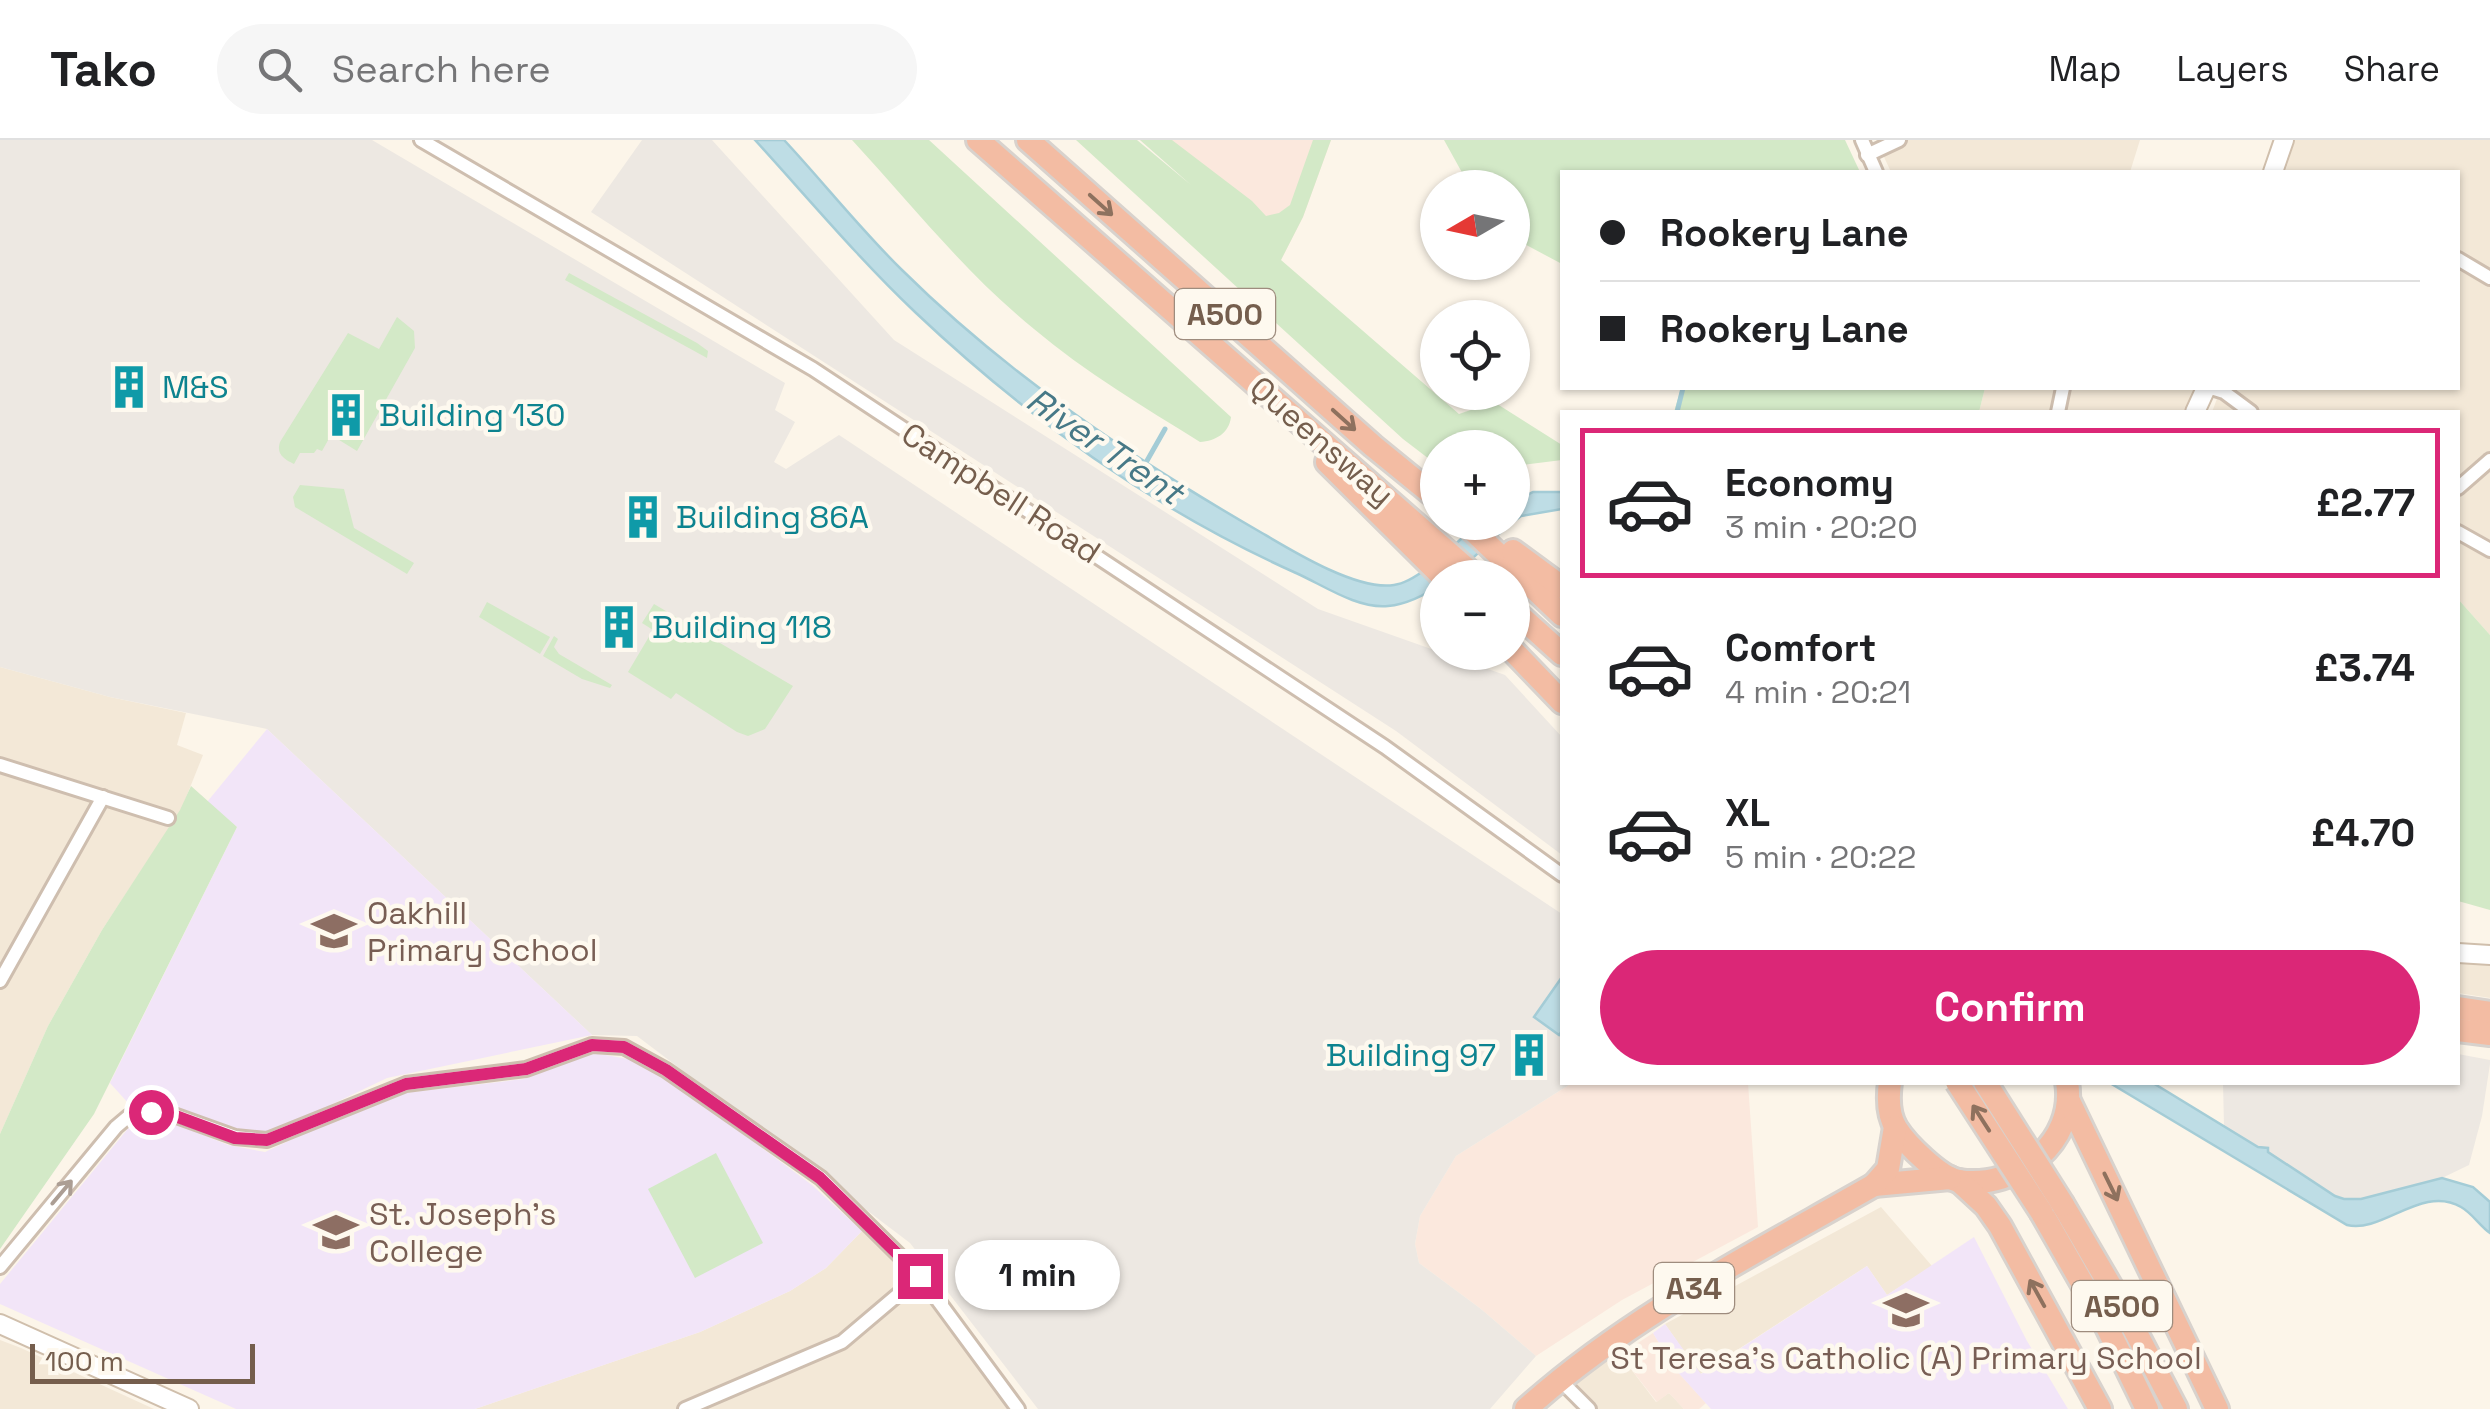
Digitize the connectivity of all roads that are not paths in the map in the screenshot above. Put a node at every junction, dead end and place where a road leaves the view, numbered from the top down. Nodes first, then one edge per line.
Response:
1 (421, 140) edge
2 (978, 140) edge
3 (1028, 140) edge
4 (1862, 140) edge
5 (1899, 140) edge
6 (2284, 140) edge
7 (1867, 155) junction
8 (1875, 170) edge
9 (2275, 170) edge
10 (2460, 260) edge
11 (2490, 278) edge
12 (2212, 390) edge
13 (2215, 390) edge
14 (2197, 410) edge
15 (2249, 410) edge
16 (2490, 460) edge
17 (1420, 483) edge
18 (2460, 486) edge
19 (2460, 533) edge
20 (1488, 540) edge
21 (1492, 540) edge
22 (2490, 550) edge
23 (1433, 551) junction
24 (1437, 560) edge
25 (1448, 560) edge
26 (1514, 560) joint
27 (1530, 569) edge
28 (1530, 578) edge
29 (1560, 586) edge
30 (1560, 613) edge
31 (1530, 625) edge
32 (1560, 652) edge
33 (1530, 669) edge
34 (1560, 700) edge
35 (0, 765) edge
36 (103, 796) junction
37 (168, 818) dead end
38 (1560, 874) edge
39 (2460, 953) edge
40 (2490, 954) edge
41 (0, 981) edge
42 (2460, 1008) edge
43 (2490, 1013) edge
44 (2460, 1030) edge
45 (2490, 1034) edge
46 (1874, 1085) edge
47 (1890, 1085) edge
48 (1959, 1085) edge
49 (1987, 1085) edge
50 (2069, 1088) edge
51 (1893, 1122) junction
52 (1954, 1180) junction
53 (1874, 1186) junction
54 (2053, 1209) junction
55 (0, 1267) edge
56 (920, 1276) junction
57 (0, 1324) edge
58 (1560, 1380) junction
59 (1009, 1406) edge
60 (1586, 1408) edge
61 (188, 1409) edge
62 (685, 1409) edge
63 (1526, 1409) edge
64 (2100, 1409) edge
65 (2147, 1409) edge
66 (2176, 1409) edge
67 (2217, 1409) edge

1 - 38 street, Campbell Road
2 - 23 highway, Queensway / A500
3 -> 17 highway, Queensway / A500
4 - 7 street
5 - 7 street
6 - 9 main road
7 - 8 street
10 - 11 street
12 - 14 main road
13 - 15 street
16 - 18 street
19 - 22 street
20 - 26 highway
21 - 26 highway
23 - 24 highway
23 - 25 highway
27 - 29 highway
28 - 30 highway
31 - 32 highway
33 - 34 highway
35 - 36 street
36 - 37 street
36 - 41 street
39 - 40 main road
42 - 43 highway
44 - 45 highway
46 - 51 highway
47 - 51 highway
54 -> 48 highway, A500, bridge
49 - 54 highway, A500, bridge
50 - 52 highway
50 -> 67 highway
51 - 52 highway
51 - 53 highway
52 - 53 highway, A34
64 -> 52 highway
53 - 58 highway, A34
54 - 65 highway, A500
54 - 66 highway, A500
55 -> 56 street
56 - 59 street
56 - 62 street
57 - 61 main road
58 - 60 street
58 - 63 highway, A34

